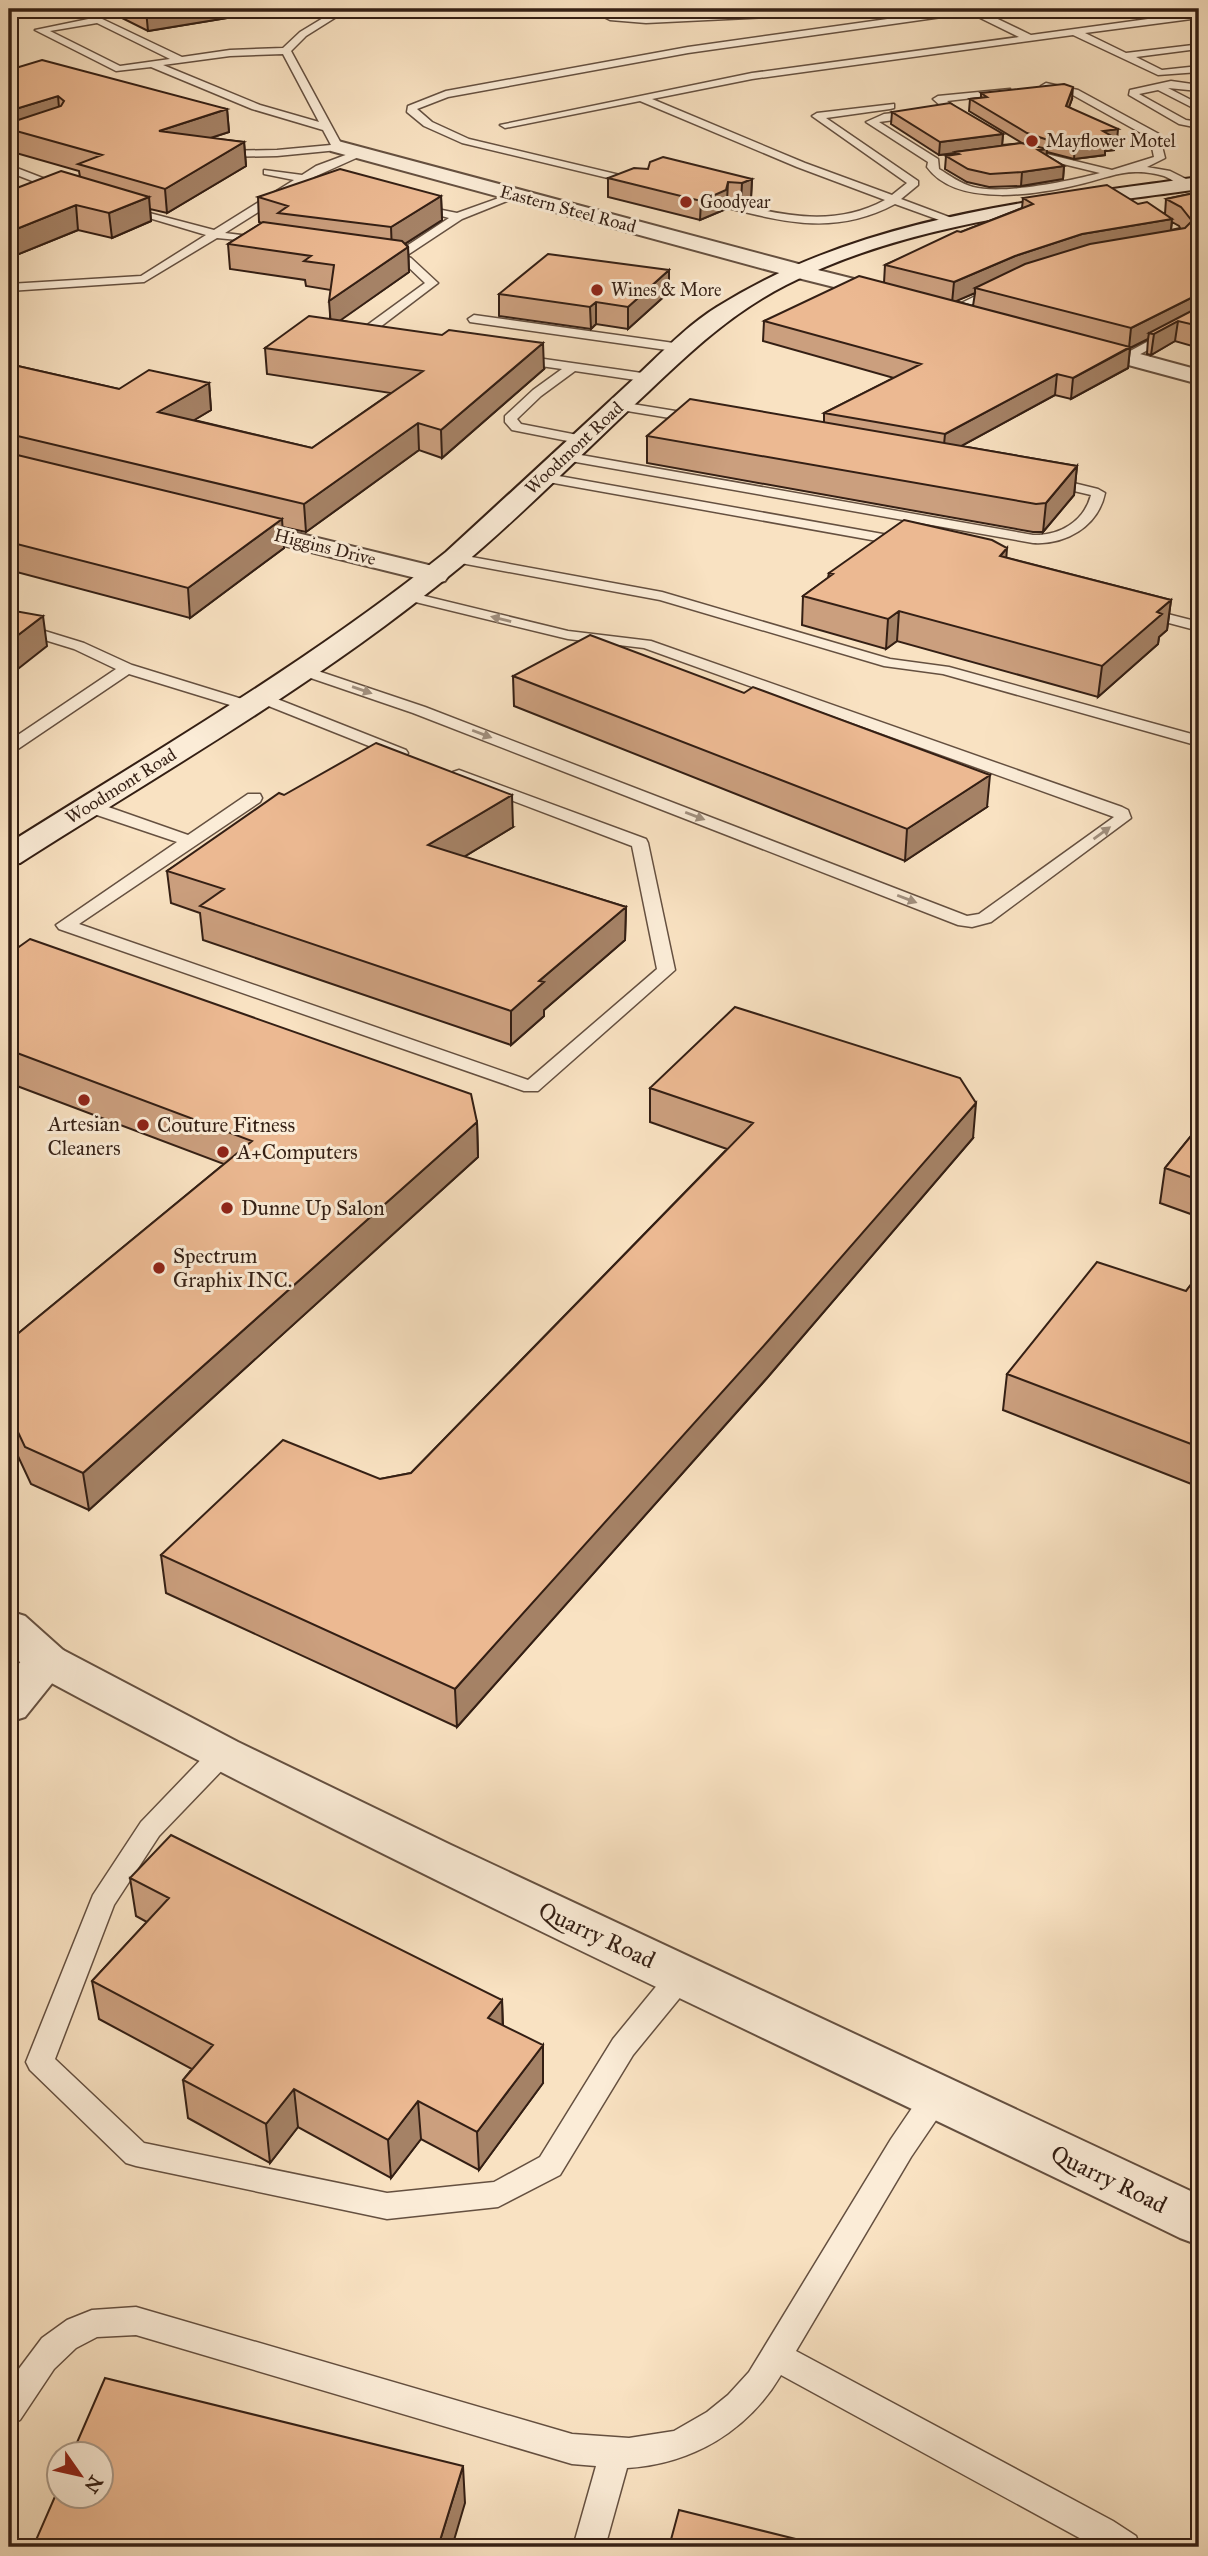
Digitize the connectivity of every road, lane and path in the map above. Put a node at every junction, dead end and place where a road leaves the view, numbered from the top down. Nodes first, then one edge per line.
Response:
1 (344, 9) edge
2 (593, 9) edge
3 (872, 9) edge
4 (969, 9) edge
5 (848, 10) edge
6 (1199, 15) edge
7 (1074, 32) junction
8 (1028, 38) junction
9 (1190, 47) dead end
10 (286, 51) junction
11 (1126, 56) junction
12 (178, 59) junction
13 (152, 64) junction
14 (1199, 69) edge
15 (1157, 86) junction
16 (1030, 88) edge
17 (1199, 88) edge
18 (1017, 90) edge
19 (641, 98) junction
20 (938, 99) junction
21 (1199, 108) edge
22 (952, 110) junction
23 (964, 117) edge
24 (505, 125) dead end
25 (1199, 125) edge
26 (328, 128) junction
27 (338, 147) junction
28 (1021, 150) edge
29 (359, 153) junction
30 (202, 154) edge
31 (946, 160) edge
32 (934, 161) junction
33 (9, 168) edge
34 (268, 172) dead end
35 (305, 177) junction
36 (1142, 177) junction
37 (318, 181) edge
38 (643, 184) edge
39 (1195, 184) edge
40 (68, 191) edge
41 (1119, 192) junction
42 (517, 195) junction
43 (895, 201) junction
44 (106, 202) edge
45 (407, 204) edge
46 (732, 206) edge
47 (458, 217) junction
48 (953, 222) junction
49 (218, 235) junction
50 (273, 242) edge
51 (369, 255) edge
52 (397, 258) junction
53 (798, 271) junction
54 (1018, 280) edge
55 (9, 288) edge
56 (951, 311) junction
57 (978, 318) edge
58 (1199, 318) edge
59 (474, 319) dead end
60 (359, 337) edge
61 (1059, 340) edge
62 (681, 348) junction
63 (1125, 357) junction
64 (506, 358) edge
65 (573, 367) junction
66 (1199, 377) edge
67 (649, 378) junction
68 (620, 405) junction
69 (717, 422) edge
70 (583, 439) junction
71 (564, 456) junction
72 (542, 477) junction
73 (1034, 478) edge
74 (204, 518) edge
75 (914, 544) edge
76 (446, 566) junction
77 (408, 596) junction
78 (1120, 606) edge
79 (9, 624) edge
80 (1199, 627) edge
81 (127, 668) junction
82 (304, 671) junction
83 (255, 702) junction
84 (1199, 741) edge
85 (9, 748) edge
86 (411, 757) edge
87 (449, 771) edge
88 (254, 798) dead end
89 (88, 806) junction
90 (190, 841) junction
91 (9, 856) edge
92 (9, 1627) edge
93 (47, 1661) junction
94 (9, 1704) edge
95 (222, 1754) junction
96 (681, 1975) junction
97 (937, 2095) junction
98 (1199, 2221) edge
99 (776, 2356) junction
100 (9, 2410) edge
101 (615, 2455) junction
102 (589, 2547) edge
103 (1124, 2547) edge

1 - 10 lane
2 - 5 lane
3 - 5 lane
4 - 8 lane
4 - 38 lane
6 - 7 lane
7 - 8 lane
7 - 11 lane
8 - 19 lane
9 - 11 lane
10 - 12 lane
10 - 26 lane
11 - 14 lane
12 - 13 lane
12 - 13 lane
13 - 26 lane
15 - 17 lane
15 - 21 lane
15 - 25 lane
16 - 36 lane
18 - 20 lane
19 - 24 lane
19 - 43 lane
20 - 22 lane
20 - 43 lane
22 - 23 lane
22 - 32 lane
26 - 27 lane
27 - 29 street, Eastern Steel Road
27 - 30 lane
28 - 41 lane
29 - 35 lane
29 - 42 street, Eastern Steel Road
31 - 32 lane
32 - 41 lane
33 - 40 lane
34 - 35 lane
35 - 37 lane
35 - 49 lane
36 - 39 street, Woodmont Road
36 - 41 street, Woodmont Road
41 - 48 street, Woodmont Road
42 - 47 lane
42 - 53 street, Eastern Steel Road
43 - 46 lane
43 - 48 lane
44 - 49 lane
45 - 47 lane
47 - 52 lane
48 - 53 street, Woodmont Road
49 - 50 lane
49 - 55 lane
51 - 52 lane
52 - 60 lane
53 - 56 street, Eastern Steel Road
53 - 62 street, Woodmont Road
54 - 56 lane
56 - 57 street, Eastern Steel Road
58 - 63 lane
59 - 62 lane
61 - 63 street
62 - 67 street, Woodmont Road
63 - 66 street
64 - 65 lane
65 - 67 lane
65 - 70 lane
67 - 68 street, Woodmont Road
68 - 69 lane
68 - 70 street, Woodmont Road
70 - 71 street, Woodmont Road
71 - 72 street, Woodmont Road
71 - 73 lane
72 - 75 lane
72 - 76 street, Woodmont Road
74 - 76 street, Higgins Drive
76 - 77 street, Woodmont Road
76 - 84 lane
77 - 82 street, Woodmont Road
82 -> 77 lane
78 - 80 lane
79 - 81 lane
81 - 83 lane
81 - 85 lane
82 - 83 street, Woodmont Road
83 - 86 lane
83 - 89 street, Woodmont Road
87 - 90 lane
88 - 90 lane
89 - 90 lane
89 - 91 street, Woodmont Road
92 - 93 street, Quarry Road
93 - 94 street
93 - 95 street, Quarry Road
95 - 96 street, Quarry Road
95 - 96 lane
96 - 97 street, Quarry Road
97 - 98 street, Quarry Road
97 - 99 lane
99 - 101 lane
99 - 103 lane
100 - 101 lane
101 - 102 lane

